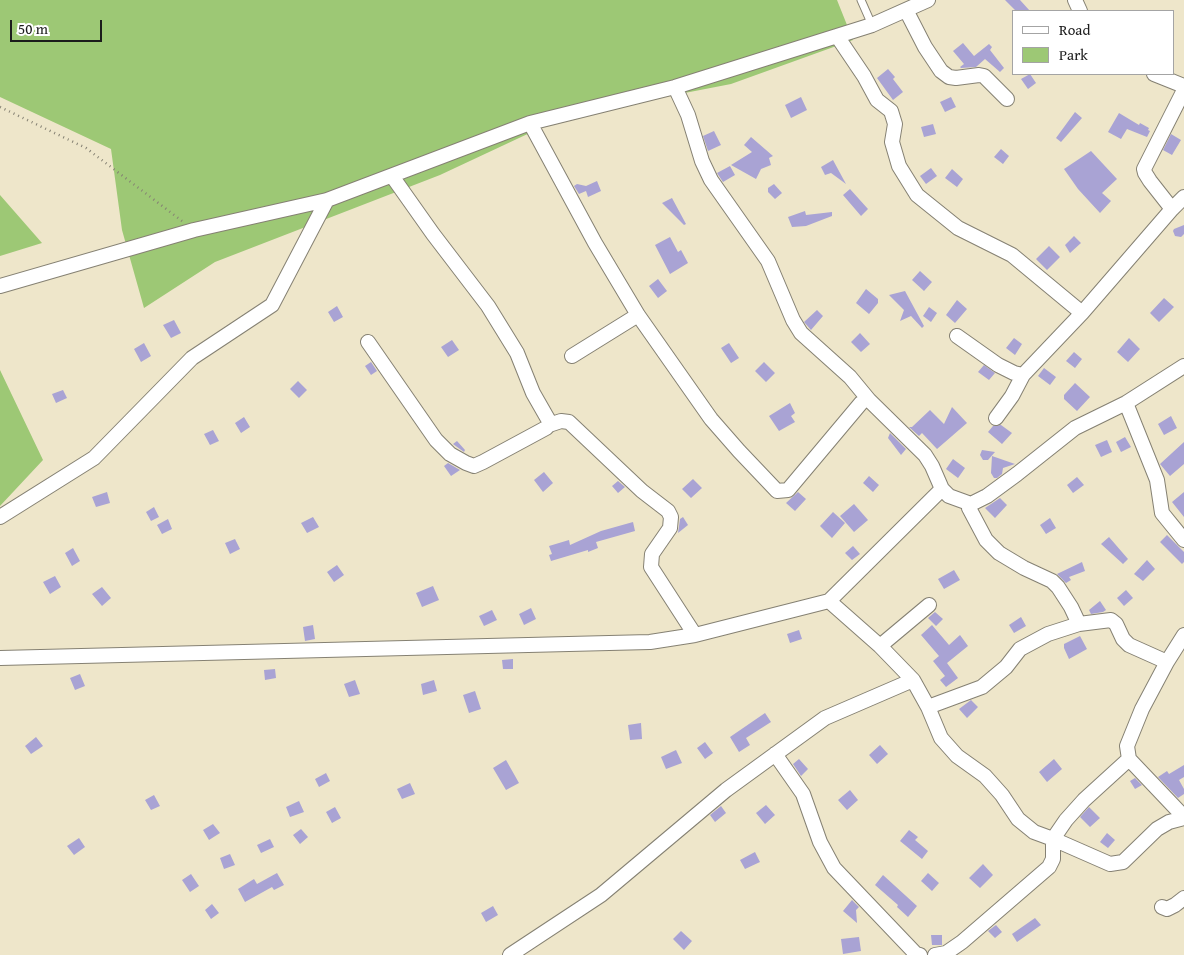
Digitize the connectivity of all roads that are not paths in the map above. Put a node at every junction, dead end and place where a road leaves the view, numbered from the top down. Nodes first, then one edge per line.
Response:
1 (861, 0) edge
2 (928, 0) edge
3 (906, 10) junction
4 (872, 25) junction
5 (837, 36) junction
6 (1156, 75) edge
7 (675, 87) junction
8 (1184, 88) edge
9 (1007, 99) dead end
10 (530, 123) junction
11 (392, 176) junction
12 (1184, 197) edge
13 (327, 200) junction
14 (1172, 209) junction
15 (0, 286) edge
16 (1082, 313) junction
17 (638, 315) junction
18 (957, 336) dead end
19 (368, 342) dead end
20 (572, 356) dead end
21 (1184, 366) edge
22 (1023, 375) junction
23 (869, 400) junction
24 (1126, 403) junction
25 (996, 418) dead end
26 (549, 425) junction
27 (942, 488) junction
28 (971, 504) junction
29 (0, 517) edge
30 (1184, 540) edge
31 (829, 601) junction
32 (929, 605) dead end
33 (1078, 624) junction
34 (695, 635) junction
35 (1184, 635) edge
36 (880, 646) junction
37 (0, 658) edge
38 (1167, 662) junction
39 (913, 680) junction
40 (928, 707) junction
41 (775, 754) junction
42 (1129, 759) junction
43 (1184, 818) edge
44 (1053, 839) junction
45 (1184, 898) edge
46 (1162, 907) dead end
47 (510, 955) edge
48 (920, 955) edge
49 (935, 955) edge

1 - 4 lane
2 - 3 street
3 - 4 street
3 - 9 street
4 - 5 street
5 - 7 street
5 - 16 street
6 - 8 street
7 - 10 street
7 - 23 street
8 - 14 street
10 - 11 street
10 - 17 street
11 - 13 street
11 - 26 street
12 - 14 street
13 - 15 street
13 - 29 street
14 - 16 street
16 - 22 street
17 - 20 street
17 - 23 street
18 - 22 street
19 - 26 street
21 - 24 street
22 - 25 street
23 - 27 street
24 - 28 street
24 - 30 street
26 - 34 street
27 - 28 street
27 - 31 street
28 - 33 street
31 - 34 street
31 - 36 street
32 - 36 street
33 - 38 street
33 - 40 street
34 - 37 street
35 - 38 street
36 - 39 street
38 - 42 street
39 - 40 street
39 - 41 street
40 - 44 street
41 - 47 street
41 - 48 street
42 - 43 street
42 - 44 street
43 - 44 street
44 - 49 street
45 - 46 street

